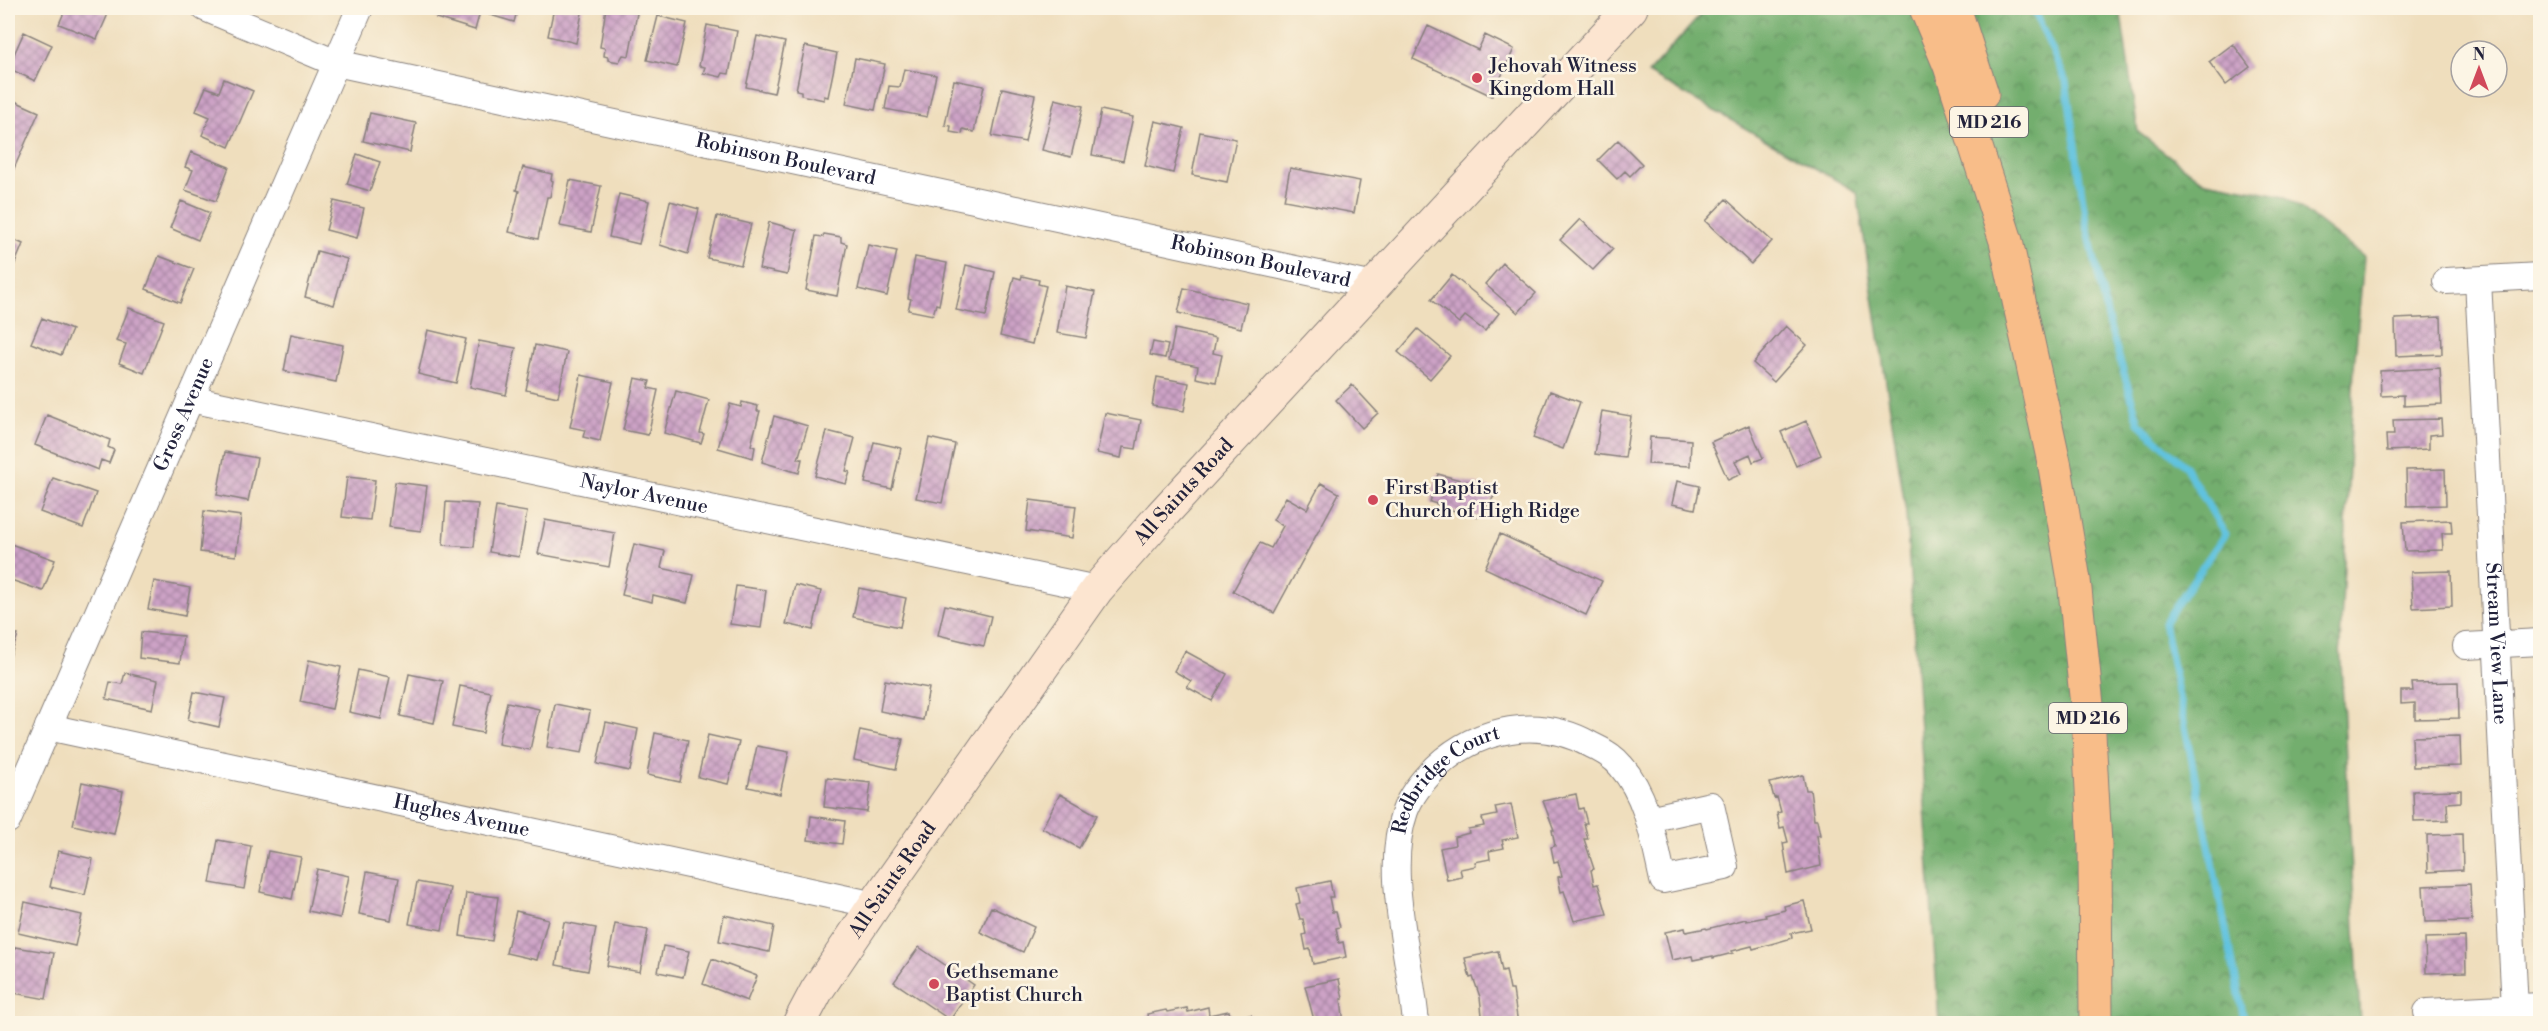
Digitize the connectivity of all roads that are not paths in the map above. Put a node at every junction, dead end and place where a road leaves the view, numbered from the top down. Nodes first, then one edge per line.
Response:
1 (205, 8) edge
2 (360, 8) edge
3 (1628, 8) edge
4 (1926, 8) edge
5 (1954, 8) edge
6 (336, 63) junction
7 (2006, 241) junction
8 (2541, 276) edge
9 (2478, 280) junction
10 (2446, 281) dead end
11 (1374, 286) junction
12 (190, 399) junction
13 (1097, 589) junction
14 (2541, 642) edge
15 (2496, 644) junction
16 (2466, 646) dead end
17 (48, 727) junction
18 (1649, 819) dead end
19 (8, 820) edge
20 (875, 905) junction
21 (2541, 1006) edge
22 (2515, 1008) junction
23 (2427, 1012) dead end
24 (799, 1023) edge
25 (1416, 1023) edge
26 (2096, 1023) edge

1 - 6 street, Robinson Boulevard
2 - 6 street, Gross Avenue
3 - 11 street, All Saints Road
4 - 7 main road, MD 216
5 - 7 main road, MD 216
6 - 11 street, Robinson Boulevard
6 - 12 street, Gross Avenue
7 - 26 main road, MD 216
8 - 9 street
9 - 10 street
9 - 15 street, Stream View Lane
11 - 13 street, All Saints Road
12 - 13 street, Naylor Avenue
12 - 17 street, Gross Avenue
13 - 20 street, All Saints Road
14 - 15 street
15 - 16 street
15 - 22 street, Stream View Lane
17 - 19 street, Gross Avenue
17 - 20 street, Hughes Avenue
18 - 25 street, Redbridge Court
20 - 24 street, All Saints Road
21 - 22 street
22 - 23 street

